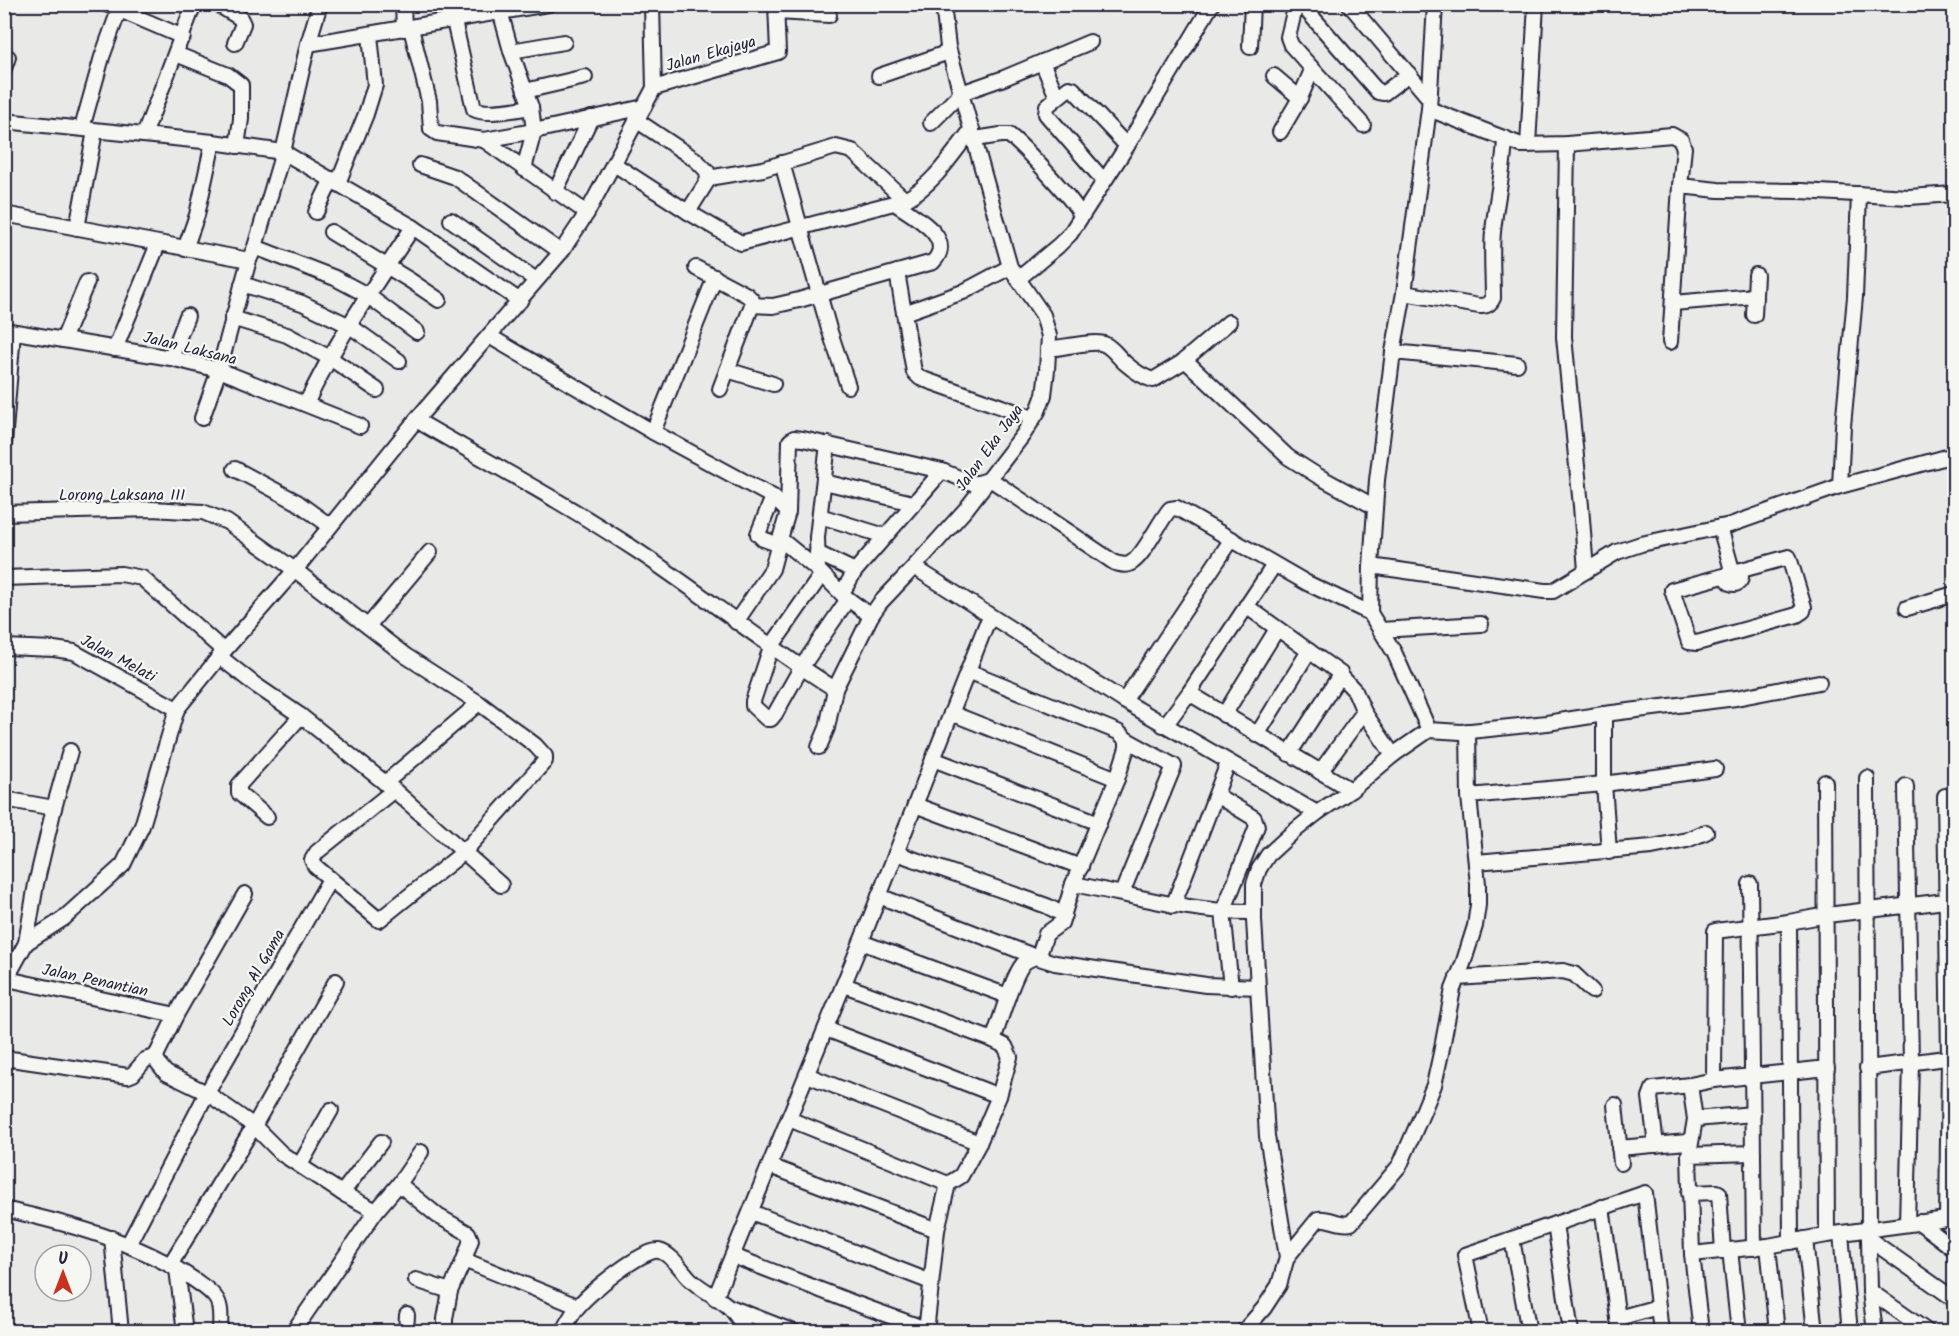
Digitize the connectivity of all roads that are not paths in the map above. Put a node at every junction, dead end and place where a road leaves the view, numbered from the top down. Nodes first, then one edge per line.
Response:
1 (106, 4) edge
2 (194, 4) edge
3 (217, 4) edge
4 (320, 4) edge
5 (403, 4) edge
6 (548, 4) edge
7 (652, 4) edge
8 (943, 4) edge
9 (1212, 4) edge
10 (1252, 4) edge
11 (1296, 4) edge
12 (1301, 4) edge
13 (1349, 4) edge
14 (1435, 4) edge
15 (1536, 4) edge
16 (777, 8) edge
17 (499, 9) edge
18 (119, 10) junction
19 (829, 15) dead end
20 (454, 21) junction
21 (407, 28) junction
22 (370, 35) junction
23 (183, 37) junction
24 (564, 42) dead end
25 (1090, 42) dead end
26 (235, 43) dead end
27 (308, 44) junction
28 (1250, 47) dead end
29 (511, 51) junction
30 (949, 52) junction
31 (176, 54) junction
32 (1042, 62) junction
33 (1312, 70) junction
34 (1408, 74) junction
35 (585, 76) dead end
36 (879, 76) dead end
37 (1274, 76) dead end
38 (654, 88) junction
39 (525, 91) junction
40 (961, 93) junction
41 (1057, 97) junction
42 (1300, 98) junction
43 (1429, 104) junction
44 (531, 107) junction
45 (644, 107) junction
46 (591, 118) junction
47 (636, 120) junction
48 (4, 121) edge
49 (931, 123) dead end
50 (1363, 125) dead end
51 (89, 130) junction
52 (534, 131) junction
53 (1280, 132) dead end
54 (974, 134) junction
55 (144, 135) junction
56 (1505, 138) junction
57 (484, 140) junction
58 (213, 142) junction
59 (1567, 144) junction
60 (1528, 145) junction
61 (237, 146) junction
62 (1127, 146) junction
63 (283, 152) junction
64 (782, 163) junction
65 (614, 164) junction
66 (420, 165) dead end
67 (524, 169) junction
68 (708, 180) junction
69 (335, 181) junction
70 (1104, 181) junction
71 (1680, 186) junction
72 (555, 192) junction
73 (1859, 194) junction
74 (1954, 194) edge
75 (900, 201) junction
76 (316, 212) dead end
77 (688, 212) junction
78 (587, 213) junction
79 (4, 214) edge
80 (1081, 216) junction
81 (451, 219) dead end
82 (413, 226) junction
83 (799, 226) junction
84 (77, 228) junction
85 (331, 232) dead end
86 (158, 244) junction
87 (255, 247) junction
88 (185, 249) junction
89 (561, 252) junction
90 (249, 260) junction
91 (387, 266) junction
92 (1010, 267) junction
93 (696, 268) dead end
94 (897, 272) junction
95 (1756, 275) dead end
96 (715, 277) junction
97 (1018, 279) junction
98 (536, 280) junction
99 (87, 282) dead end
100 (242, 284) junction
101 (1404, 293) junction
102 (819, 294) junction
103 (367, 295) junction
104 (1755, 296) junction
105 (439, 300) dead end
106 (520, 301) junction
107 (1673, 303) junction
108 (752, 305) junction
109 (904, 314) junction
110 (1754, 315) dead end
111 (187, 316) dead end
112 (232, 318) junction
113 (1229, 322) dead end
114 (350, 326) junction
115 (9, 331) edge
116 (417, 332) dead end
117 (489, 336) junction
118 (63, 340) junction
119 (1670, 342) dead end
120 (115, 349) junction
121 (1048, 350) junction
122 (1393, 352) junction
123 (171, 358) junction
124 (330, 358) junction
125 (1185, 360) junction
126 (399, 361) dead end
127 (1517, 364) dead end
128 (219, 370) junction
129 (727, 370) junction
130 (773, 384) dead end
131 (848, 386) dead end
132 (720, 389) dead end
133 (377, 390) dead end
134 (306, 404) junction
135 (202, 418) dead end
136 (1033, 418) junction
137 (6, 419) edge
138 (416, 420) junction
139 (360, 426) dead end
140 (653, 432) junction
141 (4, 443) edge
142 (828, 444) junction
143 (1954, 456) edge
144 (235, 469) dead end
145 (942, 471) junction
146 (988, 480) junction
147 (824, 482) junction
148 (1840, 486) junction
149 (773, 497) junction
150 (912, 503) junction
151 (1375, 507) junction
152 (788, 512) junction
153 (4, 513) edge
154 (820, 516) junction
155 (330, 526) junction
156 (1720, 527) junction
157 (885, 536) junction
158 (1232, 539) junction
159 (779, 542) junction
160 (430, 552) dead end
161 (817, 553) junction
162 (1274, 565) junction
163 (1371, 566) junction
164 (914, 567) junction
165 (295, 570) junction
166 (855, 571) junction
167 (820, 572) junction
168 (1586, 572) junction
169 (1733, 576) junction
170 (4, 578) edge
171 (1954, 594) edge
172 (844, 596) junction
173 (1246, 606) junction
174 (1907, 608) dead end
175 (1370, 613) junction
176 (871, 616) junction
177 (992, 618) junction
178 (736, 622) junction
179 (1481, 624) dead end
180 (368, 626) junction
181 (1277, 629) junction
182 (1380, 630) junction
183 (4, 647) edge
184 (771, 647) junction
185 (1309, 651) junction
186 (222, 654) junction
187 (801, 668) junction
188 (968, 671) junction
189 (1340, 675) junction
190 (1819, 682) dead end
191 (836, 689) junction
192 (1189, 693) junction
193 (1124, 701) junction
194 (479, 703) junction
195 (177, 709) junction
196 (1364, 712) junction
197 (951, 713) junction
198 (1604, 714) junction
199 (1224, 715) junction
200 (300, 716) junction
201 (1163, 725) junction
202 (1429, 730) junction
203 (1468, 731) junction
204 (1257, 735) junction
205 (1127, 740) junction
206 (819, 747) dead end
207 (70, 751) dead end
208 (1289, 754) junction
209 (1393, 755) junction
210 (933, 759) junction
211 (1228, 763) junction
212 (1715, 769) dead end
213 (1320, 772) junction
214 (1867, 778) dead end
215 (1117, 779) junction
216 (1825, 782) dead end
217 (1604, 784) junction
218 (390, 786) junction
219 (1906, 786) dead end
220 (1351, 790) junction
221 (1216, 795) junction
222 (1469, 796) junction
223 (1945, 796) dead end
224 (4, 799) edge
225 (915, 805) junction
226 (54, 808) junction
227 (1317, 813) junction
228 (267, 817) dead end
229 (1099, 823) junction
230 (1706, 831) dead end
231 (464, 852) junction
232 (1610, 852) junction
233 (896, 853) junction
234 (1476, 861) junction
235 (1081, 867) junction
236 (330, 879) junction
237 (1073, 884) junction
238 (1750, 884) dead end
239 (501, 885) dead end
240 (1122, 893) junction
241 (245, 894) dead end
242 (879, 896) junction
243 (1950, 901) edge
244 (1173, 906) junction
245 (1908, 906) junction
246 (1866, 911) junction
247 (1223, 912) junction
248 (1254, 912) junction
249 (1064, 915) junction
250 (1827, 915) junction
251 (1789, 922) junction
252 (1750, 926) junction
253 (861, 942) junction
254 (26, 943) junction
255 (1036, 957) junction
256 (1457, 978) junction
257 (6, 981) edge
258 (336, 981) dead end
259 (844, 985) junction
260 (1231, 987) junction
261 (1258, 987) junction
262 (1592, 991) dead end
263 (1008, 996) junction
264 (176, 1015) junction
265 (826, 1029) junction
266 (993, 1040) junction
267 (156, 1056) junction
268 (1952, 1057) edge
269 (4, 1058) edge
270 (1911, 1062) junction
271 (1827, 1068) junction
272 (1867, 1068) junction
273 (1789, 1072) junction
274 (807, 1075) junction
275 (1752, 1076) junction
276 (1713, 1080) junction
277 (1690, 1085) junction
278 (207, 1094) junction
279 (999, 1096) junction
280 (1615, 1105) dead end
281 (331, 1110) dead end
282 (1753, 1114) junction
283 (789, 1119) junction
284 (1695, 1119) junction
285 (254, 1126) junction
286 (1690, 1139) junction
287 (381, 1142) dead end
288 (979, 1143) junction
289 (1656, 1145) junction
290 (1619, 1148) junction
291 (421, 1152) dead end
292 (1753, 1153) junction
293 (1689, 1155) junction
294 (1621, 1163) dead end
295 (300, 1166) junction
296 (770, 1166) junction
297 (399, 1184) junction
298 (948, 1184) junction
299 (342, 1193) junction
300 (1689, 1193) junction
301 (1602, 1208) junction
302 (4, 1209) edge
303 (376, 1211) junction
304 (751, 1212) junction
305 (1951, 1218) edge
306 (1913, 1223) junction
307 (1555, 1224) junction
308 (937, 1230) junction
309 (1834, 1234) junction
310 (1869, 1234) junction
311 (111, 1238) junction
312 (1512, 1239) junction
313 (1798, 1240) junction
314 (128, 1245) junction
315 (1761, 1247) junction
316 (1954, 1249) edge
317 (1727, 1251) junction
318 (1692, 1254) junction
319 (733, 1256) junction
320 (1287, 1257) junction
321 (464, 1260) junction
322 (173, 1267) junction
323 (416, 1280) dead end
324 (931, 1282) junction
325 (450, 1291) junction
326 (1870, 1291) junction
327 (715, 1298) junction
328 (1954, 1299) edge
329 (578, 1306) junction
330 (730, 1307) junction
331 (1658, 1307) junction
332 (407, 1315) dead end
333 (1619, 1325) edge
334 (788, 1330) edge
335 (926, 1330) edge
336 (121, 1332) edge
337 (185, 1332) edge
338 (220, 1332) edge
339 (293, 1332) edge
340 (406, 1332) edge
341 (445, 1332) edge
342 (562, 1332) edge
343 (748, 1332) edge
344 (1244, 1332) edge
345 (1481, 1332) edge
346 (1529, 1332) edge
347 (1571, 1332) edge
348 (1661, 1332) edge
349 (1701, 1332) edge
350 (1739, 1332) edge
351 (1777, 1332) edge
352 (1815, 1332) edge
353 (1850, 1332) edge
354 (1875, 1332) edge
355 (1928, 1332) edge

1 - 18 street
2 - 23 street
3 - 26 street
4 - 27 street
5 - 21 street
6 - 17 street
7 - 38 street
8 - 30 street, Jalan Eka Jaya
9 - 62 street
10 - 28 street
11 - 33 street
12 - 34 street
13 - 34 street
14 - 43 street
15 - 60 street
16 - 19 street
16 - 38 street, Jalan Ekajaya
17 - 20 street
17 - 29 street
18 - 23 street
18 - 51 street
20 - 21 street
20 - 44 street
21 - 22 street
21 - 57 street
22 - 27 street
22 - 69 street
23 - 31 street
24 - 29 street
25 - 32 street
27 - 63 street
29 - 39 street
30 - 36 street
30 - 40 street, Jalan Eka Jaya
31 - 55 street
31 - 61 street
32 - 40 street
32 - 41 street
33 - 42 street
33 - 50 street
34 - 43 street
35 - 39 street
37 - 42 street
38 - 45 street
39 - 44 street
40 - 49 street
40 - 54 street, Jalan Eka Jaya
41 - 62 street
41 - 70 street
42 - 53 street
43 - 56 street
43 - 101 street
44 - 52 street
45 - 46 street
45 - 47 street
46 - 52 street
46 - 72 street
47 - 65 street
47 - 68 street
48 - 51 street
51 - 55 street
51 - 84 street
52 - 57 street
52 - 67 street
54 - 75 street
54 - 80 street
54 - 92 street, Jalan Eka Jaya
55 - 58 street
56 - 60 street
56 - 101 street
57 - 67 street
58 - 61 street
58 - 88 street
59 - 60 street
59 - 71 street
59 - 168 street
61 - 63 street
62 - 70 street
63 - 69 street
63 - 87 street
64 - 68 street
64 - 75 street
64 - 83 street
65 - 77 street
65 - 78 street
66 - 89 street
67 - 72 street
68 - 77 street
69 - 76 street
69 - 82 street
70 - 80 street
71 - 73 street
71 - 107 street
72 - 78 street
73 - 74 street
73 - 148 street
75 - 83 street
75 - 94 street
77 - 83 street
78 - 89 street
79 - 84 street
80 - 97 street
81 - 98 street
82 - 91 street
82 - 106 street
83 - 102 street
84 - 86 street
85 - 91 street
86 - 88 street
86 - 120 street
87 - 90 street
87 - 103 street
88 - 90 street
89 - 98 street
90 - 100 street
91 - 103 street
91 - 105 street
92 - 97 street, Jalan Eka Jaya
92 - 109 street
93 - 96 street
94 - 102 street
94 - 109 street
95 - 104 street
96 - 108 street
96 - 140 street
97 - 121 street, Jalan Eka Jaya
98 - 106 street
99 - 118 street
100 - 112 street
100 - 114 street
101 - 122 street
102 - 108 street
102 - 131 street
103 - 114 street
103 - 116 street
104 - 107 street
104 - 110 street
106 - 117 street
107 - 119 street
108 - 129 street
109 - 136 street
111 - 123 street
112 - 124 street
112 - 128 street
113 - 125 street
114 - 124 street
114 - 126 street
115 - 118 street, Jalan Laksana
115 - 137 street
117 - 138 street
117 - 140 street
118 - 120 street, Jalan Laksana
120 - 123 street, Jalan Laksana
121 - 125 street
121 - 136 street, Jalan Eka Jaya
122 - 127 street
122 - 151 street
123 - 128 street, Jalan Laksana
124 - 133 street
124 - 134 street
125 - 151 street
128 - 134 street, Jalan Laksana
128 - 135 street
129 - 130 street
129 - 132 street
134 - 139 street, Jalan Laksana
136 - 146 street, Jalan Eka Jaya
137 - 141 street
138 - 155 street
138 - 178 street
140 - 149 street
142 - 145 street
142 - 147 street
142 - 152 street
143 - 148 street
144 - 155 street
145 - 146 street
145 - 150 street
146 - 158 street
146 - 164 street, Jalan Eka Jaya
147 - 150 street
147 - 154 street
148 - 156 street
149 - 152 street
149 - 159 street
150 - 157 street
151 - 163 street
152 - 159 street
153 - 165 street, Lorong Laksana III
154 - 157 street
154 - 161 street
155 - 165 street
156 - 168 street
156 - 169 street
157 - 166 street
158 - 162 street
158 - 193 street
159 - 167 street
159 - 178 street
160 - 180 street
161 - 166 street
161 - 167 street
162 - 173 street
162 - 175 street
163 - 168 street
163 - 175 street
164 - 176 street, Jalan Eka Jaya
164 - 177 street
165 - 180 street, Lorong Laksana III
165 - 186 street
166 - 172 street
167 - 172 street
167 - 184 street
169 - 169 street
170 - 186 street
171 - 174 street
172 - 176 street
172 - 187 street
173 - 181 street
173 - 192 street
175 - 182 street
176 - 191 street, Jalan Eka Jaya
177 - 188 street
177 - 193 street
178 - 184 street
179 - 182 street
180 - 194 street, Lorong Laksana III
181 - 185 street
181 - 199 street
182 - 202 street
183 - 195 street, Jalan Melati
184 - 187 street
184 - 187 street
185 - 189 street
185 - 204 street
186 - 195 street
186 - 200 street
187 - 191 street
188 - 197 street
188 - 205 street
189 - 196 street
189 - 208 street
190 - 198 street
191 - 206 street, Jalan Eka Jaya
192 - 199 street
192 - 201 street
193 - 201 street
194 - 218 street
194 - 231 street, Lorong Laksana III
195 - 254 street
196 - 209 street
196 - 213 street
197 - 210 street
197 - 215 street
198 - 203 street
198 - 217 street
199 - 204 street
200 - 218 street
200 - 228 street
201 - 211 street
202 - 203 street
202 - 209 street
203 - 222 street
204 - 208 street
205 - 215 street
205 - 240 street
207 - 226 street
208 - 213 street
209 - 220 street
210 - 225 street
210 - 229 street
211 - 221 street
211 - 227 street
212 - 217 street
213 - 220 street
214 - 246 street
215 - 229 street
216 - 250 street
217 - 222 street
217 - 232 street
218 - 231 street
218 - 236 street
219 - 245 street
220 - 227 street
221 - 244 street
221 - 247 street
222 - 234 street
223 - 243 street
224 - 226 street
225 - 233 street
225 - 235 street
226 - 254 street
227 - 248 street
229 - 235 street
230 - 232 street
231 - 236 street
231 - 239 street
232 - 234 street
233 - 242 street
233 - 249 street
234 - 256 street
235 - 237 street
236 - 278 street, Lorong Al Gama
237 - 240 street
237 - 249 street
238 - 252 street
240 - 244 street
241 - 264 street
242 - 253 street
242 - 255 street
243 - 245 street
243 - 268 street
244 - 247 street
245 - 246 street
245 - 270 street
246 - 250 street
246 - 272 street
247 - 248 street
247 - 260 street
248 - 261 street
249 - 255 street
250 - 251 street
250 - 271 street
251 - 252 street
251 - 273 street
252 - 275 street
252 - 276 street
253 - 259 street
253 - 263 street
254 - 257 street
255 - 260 street
255 - 263 street
256 - 262 street
256 - 320 street
257 - 264 street, Jalan Penantian
258 - 285 street
259 - 265 street
259 - 266 street
260 - 261 street
261 - 320 street
263 - 266 street
264 - 267 street
265 - 274 street
265 - 279 street
266 - 279 street
267 - 269 street
267 - 278 street
268 - 270 street
268 - 305 street
270 - 272 street
270 - 306 street
271 - 273 street
271 - 309 street
272 - 310 street
273 - 275 street
273 - 313 street
274 - 283 street
274 - 288 street
275 - 276 street
275 - 282 street
276 - 277 street
277 - 284 street
277 - 289 street
278 - 285 street
278 - 314 street, Lorong Al Gama
279 - 288 street
280 - 290 street
281 - 295 street
282 - 284 street
282 - 292 street
283 - 296 street
283 - 298 street
284 - 286 street
285 - 295 street
285 - 322 street
286 - 289 street
286 - 293 street
287 - 299 street
288 - 298 street
289 - 290 street
290 - 294 street
291 - 297 street
292 - 293 street
292 - 315 street
293 - 300 street
295 - 299 street
296 - 304 street
296 - 308 street
297 - 303 street
297 - 321 street
298 - 308 street
299 - 303 street
300 - 317 street
300 - 318 street
301 - 307 street
301 - 331 street
301 - 333 street
302 - 311 street
303 - 339 street
304 - 319 street
304 - 324 street
305 - 306 street
306 - 310 street
306 - 316 street
307 - 312 street
307 - 347 street
308 - 324 street
309 - 310 street
309 - 313 street
309 - 353 street
310 - 326 street
310 - 328 street
311 - 314 street
311 - 336 street
312 - 345 street
312 - 346 street
313 - 315 street
313 - 352 street
314 - 322 street
315 - 317 street
315 - 351 street
317 - 318 street
317 - 350 street
318 - 349 street
319 - 327 street
319 - 335 street
320 - 344 street
321 - 325 street
321 - 329 street
322 - 337 street
322 - 338 street
323 - 325 street
324 - 335 street
325 - 341 street
326 - 354 street
326 - 355 street
327 - 329 street
327 - 330 street
329 - 342 street
330 - 334 street
330 - 343 street
331 - 333 street
331 - 348 street
332 - 340 street

